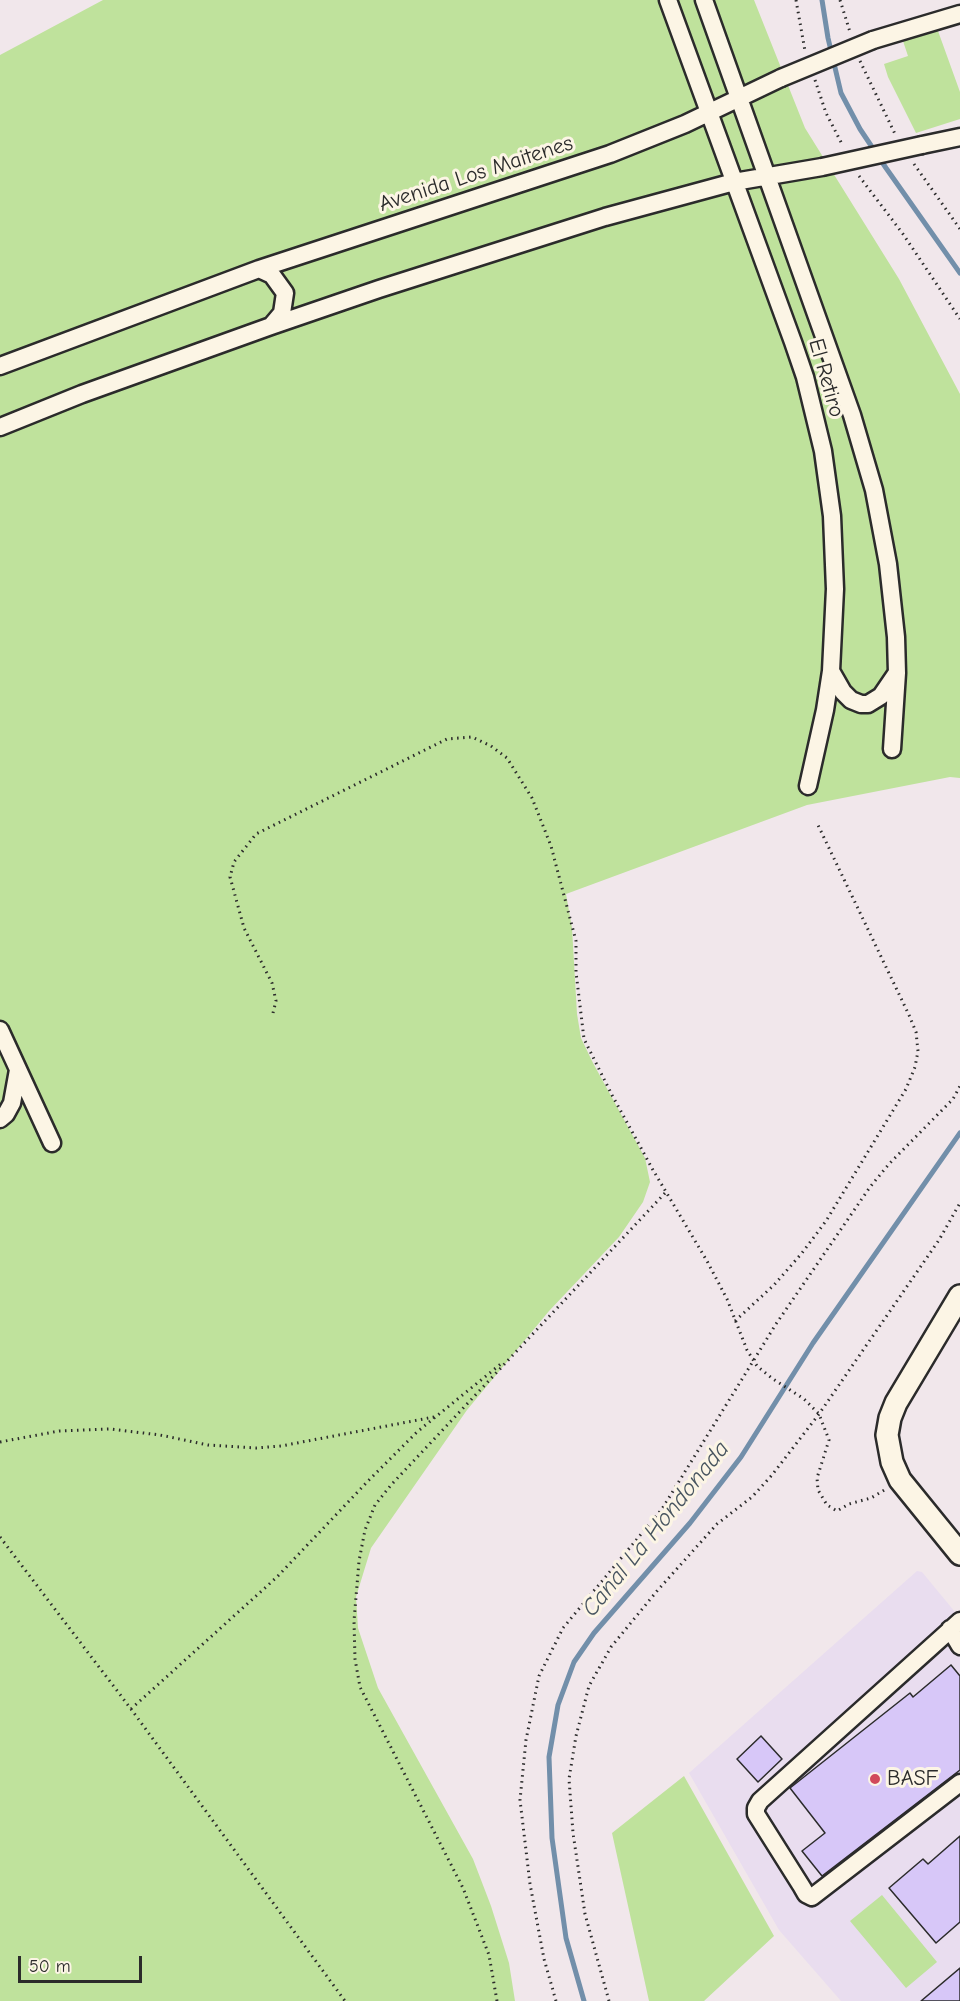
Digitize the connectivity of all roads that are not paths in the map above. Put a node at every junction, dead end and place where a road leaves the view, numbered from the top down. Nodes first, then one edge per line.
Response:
1 (668, 0) edge
2 (704, 0) edge
3 (960, 14) edge
4 (740, 97) junction
5 (710, 113) junction
6 (960, 137) edge
7 (767, 177) junction
8 (734, 182) junction
9 (259, 269) junction
10 (271, 326) junction
11 (0, 366) edge
12 (0, 427) edge
13 (831, 671) junction
14 (897, 673) junction
15 (892, 749) dead end
16 (808, 786) dead end
17 (0, 1030) edge
18 (18, 1069) junction
19 (0, 1119) edge
20 (52, 1143) dead end
21 (960, 1296) edge
22 (957, 1544) edge
23 (955, 1625) edge
24 (960, 1646) edge
25 (960, 1784) edge

1 - 5 street, El Retiro
2 - 4 street, El Retiro
3 - 4 street, Avenida Los Maitenes, bridge
4 - 5 street, Avenida Los Maitenes
4 - 7 street, El Retiro
5 - 8 street, El Retiro
5 - 9 street, Avenida Los Maitenes
6 - 7 street, bridge
7 - 8 street
7 - 14 street, El Retiro
8 - 10 street
8 - 13 street, El Retiro
9 - 10 street
9 - 11 street, Avenida Los Maitenes
10 - 12 street
13 - 14 street
13 - 16 street, El Retiro
14 - 15 street, El Retiro
17 - 18 street
18 - 19 street
18 - 20 street
21 - 22 main road
23 - 24 street
23 - 25 street

